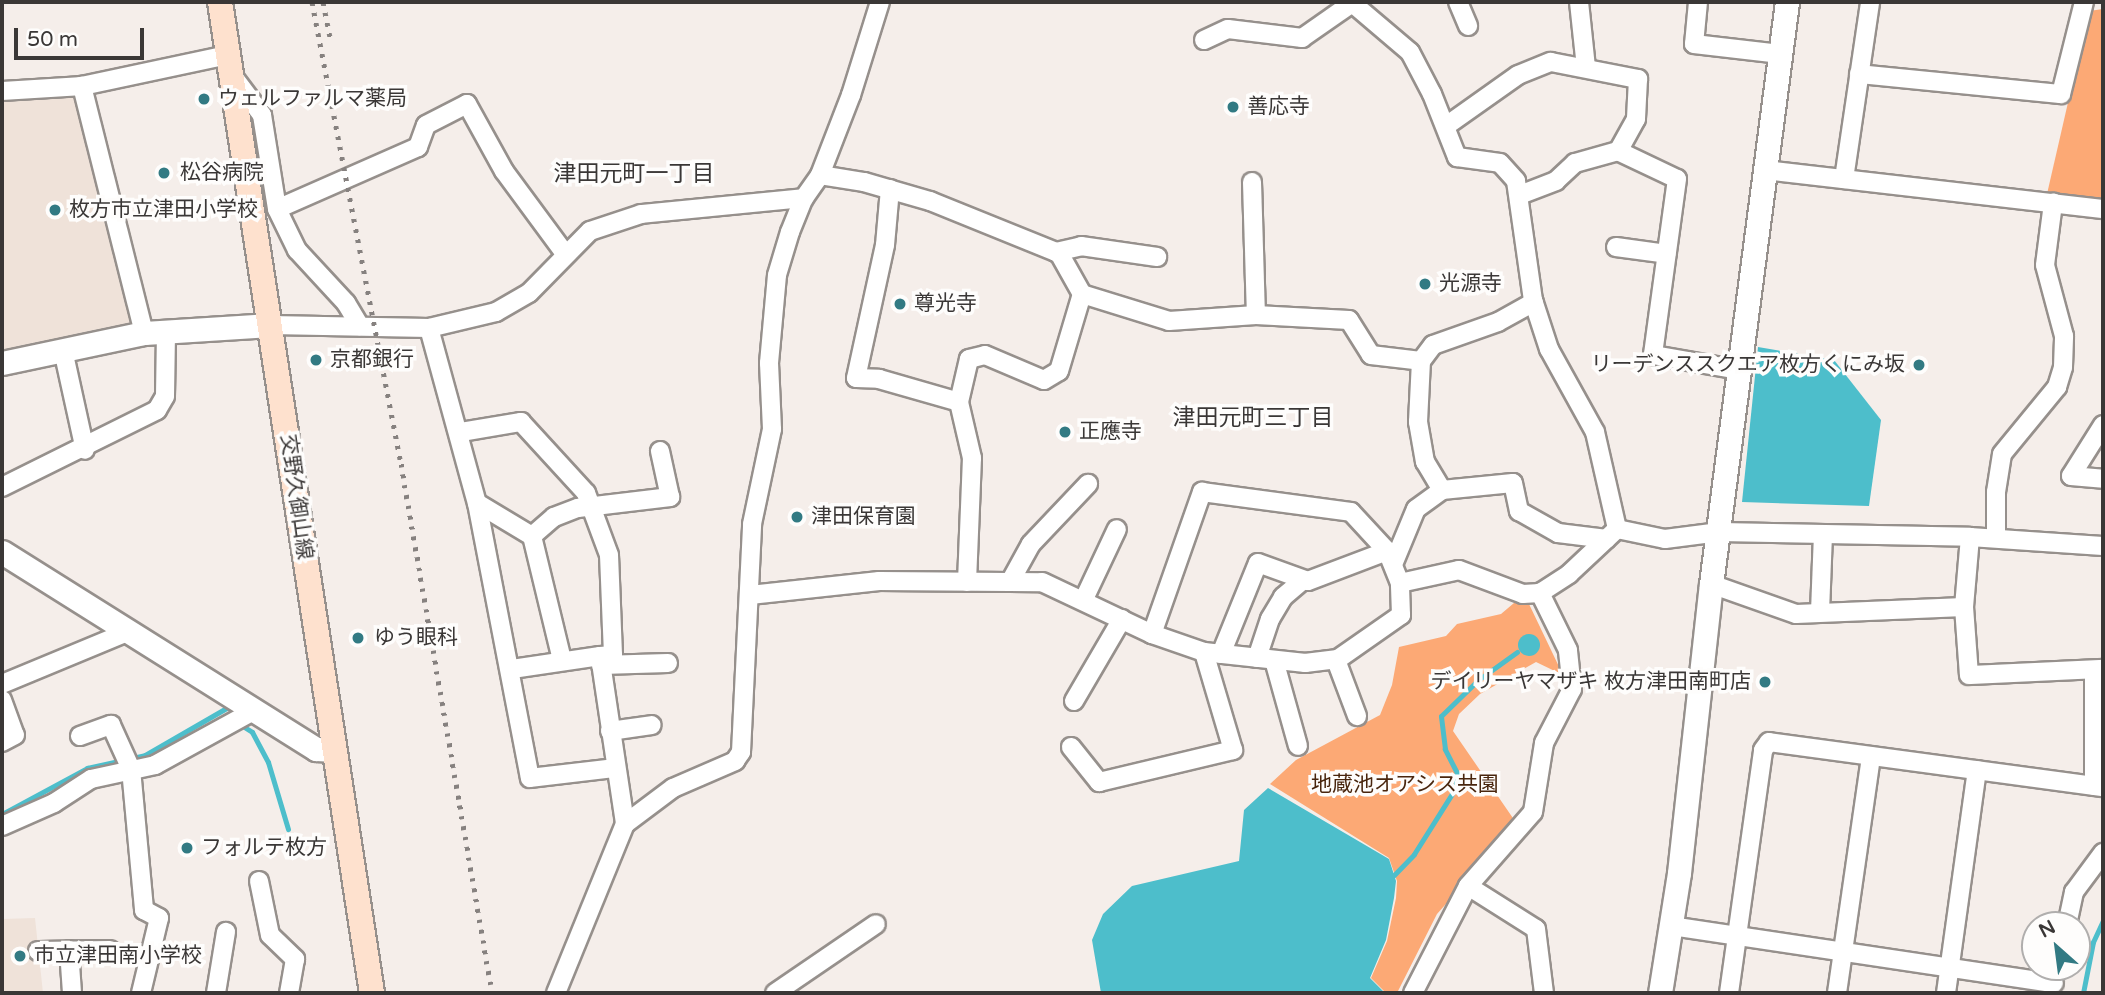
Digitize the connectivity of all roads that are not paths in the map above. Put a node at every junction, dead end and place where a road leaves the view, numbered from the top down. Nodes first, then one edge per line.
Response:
1 (220, 2) edge
2 (880, 2) edge
3 (1352, 2) edge
4 (1458, 2) edge
5 (1579, 2) edge
6 (1698, 2) edge
7 (1787, 2) edge
8 (1870, 2) edge
9 (2088, 3) edge
10 (1468, 26) dead end
11 (1204, 40) dead end
12 (1780, 54) junction
13 (229, 64) junction
14 (1586, 68) junction
15 (1859, 74) junction
16 (82, 86) junction
17 (2, 91) edge
18 (1446, 126) junction
19 (1618, 151) junction
20 (1765, 170) junction
21 (820, 175) junction
22 (1844, 179) junction
23 (1252, 182) dead end
24 (890, 189) junction
25 (1519, 195) junction
26 (804, 198) junction
27 (2053, 203) junction
28 (277, 209) junction
29 (2103, 209) edge
30 (1616, 247) dead end
31 (1056, 252) junction
32 (566, 254) junction
33 (1667, 254) junction
34 (1157, 257) dead end
35 (1082, 294) junction
36 (1534, 302) junction
37 (1256, 315) junction
38 (271, 325) junction
39 (360, 326) junction
40 (429, 328) junction
41 (155, 332) junction
42 (63, 350) junction
43 (1421, 360) junction
44 (2, 363) edge
45 (1740, 370) junction
46 (959, 402) junction
47 (2103, 425) edge
48 (461, 432) junction
49 (85, 450) junction
50 (660, 451) dead end
51 (2103, 479) edge
52 (1088, 484) dead end
53 (2, 487) edge
54 (1443, 490) junction
55 (477, 503) junction
56 (591, 507) junction
57 (1117, 529) dead end
58 (1720, 532) junction
59 (1612, 534) junction
60 (1823, 535) junction
61 (532, 536) junction
62 (1970, 537) junction
63 (1996, 538) junction
64 (2103, 546) edge
65 (2, 552) edge
66 (1391, 557) junction
67 (967, 582) junction
68 (1010, 582) junction
69 (1301, 582) junction
70 (1400, 583) junction
71 (1711, 584) junction
72 (1540, 593) junction
73 (750, 595) junction
74 (1084, 599) junction
75 (1964, 607) junction
76 (1820, 612) junction
77 (1122, 618) junction
78 (130, 631) junction
79 (1152, 634) junction
80 (1212, 653) junction
81 (1266, 659) junction
82 (562, 660) junction
83 (1336, 660) junction
84 (601, 661) junction
85 (668, 663) dead end
86 (512, 669) junction
87 (2098, 670) edge
88 (2, 684) edge
89 (2, 700) edge
90 (1074, 701) dead end
91 (255, 710) junction
92 (1357, 716) dead end
93 (652, 725) dead end
94 (610, 731) junction
95 (80, 736) dead end
96 (2, 742) edge
97 (1298, 746) dead end
98 (1071, 747) dead end
99 (334, 750) junction
100 (1871, 756) junction
101 (127, 760) junction
102 (615, 768) junction
103 (1977, 770) junction
104 (2099, 786) edge
105 (625, 824) junction
106 (2, 826) edge
107 (2103, 853) edge
108 (258, 881) dead end
109 (1468, 886) junction
110 (2070, 911) edge
111 (876, 924) dead end
112 (1671, 926) junction
113 (226, 932) dead end
114 (1736, 936) junction
115 (69, 950) junction
116 (110, 950) dead end
117 (38, 951) dead end
118 (1843, 952) junction
119 (1949, 967) junction
120 (2021, 977) edge
121 (799, 986) edge
122 (72, 993) edge
123 (141, 993) edge
124 (216, 993) edge
125 (289, 993) edge
126 (372, 993) edge
127 (556, 993) edge
128 (775, 993) edge
129 (1413, 993) edge
130 (1544, 993) edge
131 (1660, 993) edge
132 (1729, 993) edge
133 (1837, 993) edge
134 (1946, 993) edge

1 - 13 main road, 交野久御山線
2 - 21 street
3 - 11 street
3 - 18 street
4 - 10 street
5 - 14 street
6 - 12 street
7 - 12 street
8 - 15 street
9 - 15 street
12 - 20 street
13 - 16 street
13 - 28 street
13 - 38 main road, 交野久御山線
14 - 18 street
14 - 19 street
15 - 22 street
16 - 17 street
16 - 41 street
18 - 25 street
19 - 25 street
19 - 33 street
20 - 22 street
20 - 45 street
21 - 24 street
21 - 26 street
22 - 27 street
23 - 37 street
24 - 31 street
24 - 46 street
25 - 36 street
26 - 32 street
26 - 73 street
27 - 29 street
27 - 63 street
28 - 32 street
28 - 39 street
30 - 33 street
31 - 34 street
31 - 35 street
32 - 40 street
33 - 45 street
35 - 37 street
35 - 46 street
36 - 43 street
36 - 59 street
37 - 43 street
38 - 39 street
38 - 41 street
38 - 99 main road, 交野久御山線
39 - 40 street
40 - 48 street
41 - 42 street
41 - 49 street
42 - 44 street
42 - 49 street
43 - 54 street
45 - 58 street
46 - 67 street
47 - 51 street
48 - 55 street
48 - 56 street
49 - 53 street
50 - 56 street
52 - 68 street
54 - 59 street
54 - 66 street
55 - 61 street
55 - 86 street
56 - 61 street
56 - 84 street
57 - 74 street
58 - 59 street
58 - 60 street
58 - 71 street
59 - 72 street
60 - 62 street
60 - 76 street
61 - 82 street
62 - 63 street
62 - 75 street
63 - 64 street
65 - 78 street
66 - 69 street
66 - 70 street
66 - 79 street
67 - 68 street
67 - 73 street
68 - 74 street
69 - 80 street
69 - 81 street
70 - 72 street
70 - 83 street
71 - 76 street
71 - 112 street
72 - 109 street
73 - 105 street
74 - 77 street
75 - 76 street
75 - 87 street
77 - 79 street
77 - 90 street
78 - 88 street
78 - 91 street
79 - 80 street
80 - 81 street
80 - 98 street
81 - 83 street
81 - 97 street
82 - 84 street
82 - 86 street
83 - 92 street
84 - 85 street
84 - 94 street
86 - 102 street
87 - 104 street
89 - 96 street
91 - 99 street
91 - 101 street
93 - 94 street
94 - 102 street
95 - 101 street
99 - 126 main road, 交野久御山線
100 - 103 street
100 - 114 street
100 - 118 street
101 - 106 street
101 - 123 street
102 - 105 street
103 - 104 street
103 - 119 street
105 - 127 street
107 - 110 street
108 - 125 street
109 - 129 street
109 - 130 street
111 - 121 street
112 - 114 street
112 - 131 street
113 - 124 street
114 - 118 street
114 - 132 street
115 - 116 street
115 - 117 street
115 - 122 street
118 - 119 street
118 - 133 street
119 - 120 street
119 - 134 street
121 - 128 street

